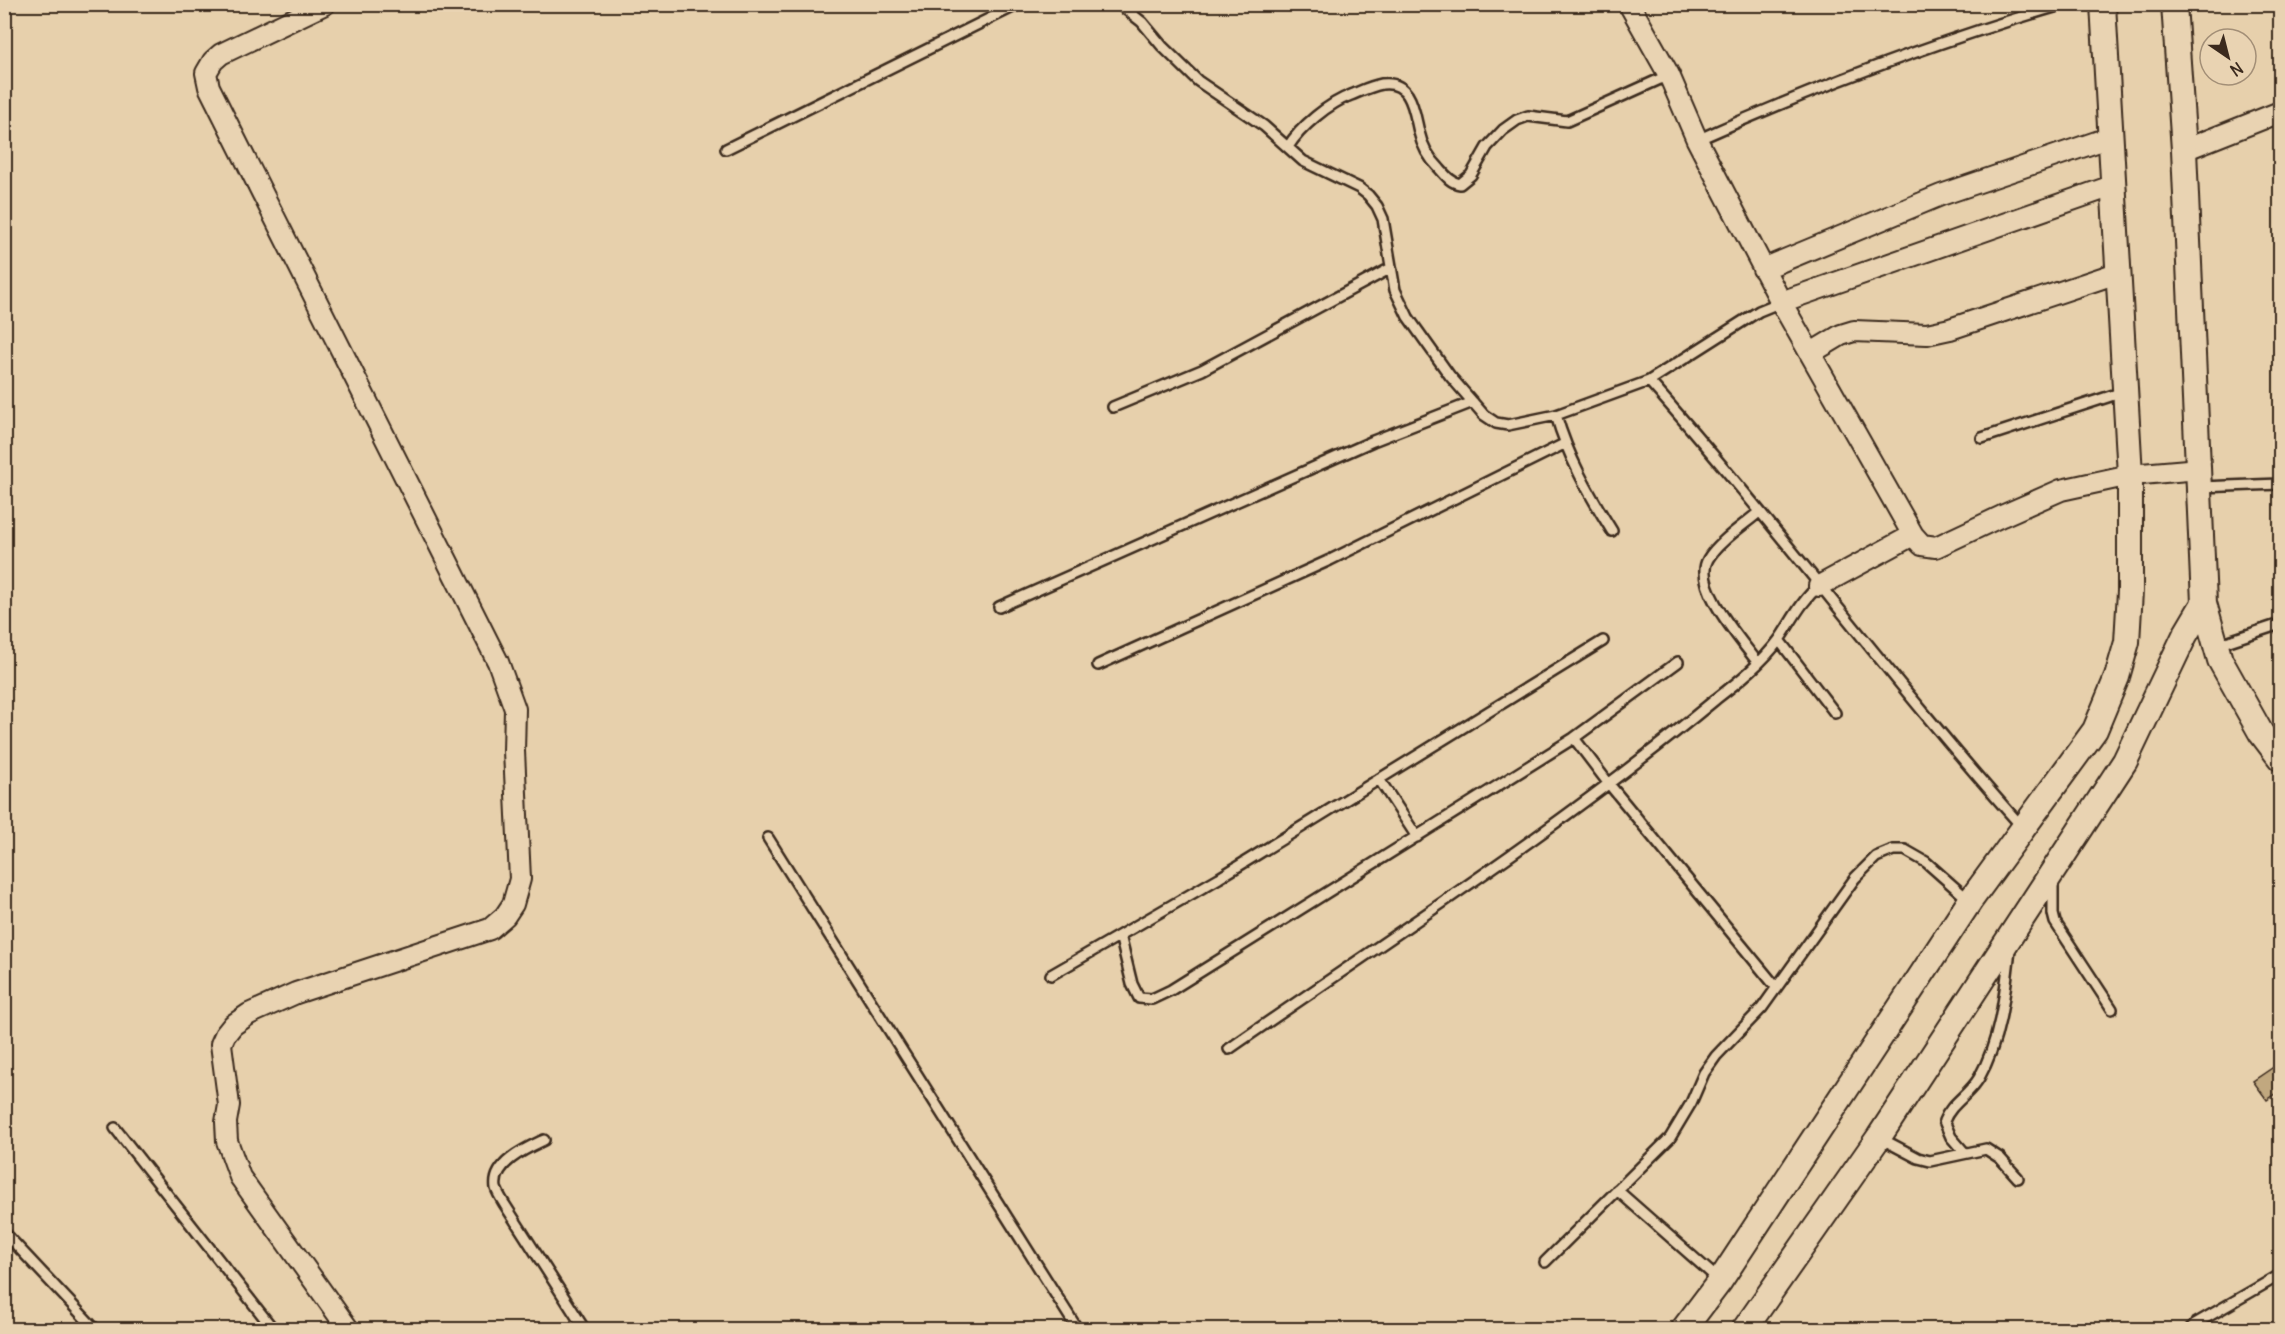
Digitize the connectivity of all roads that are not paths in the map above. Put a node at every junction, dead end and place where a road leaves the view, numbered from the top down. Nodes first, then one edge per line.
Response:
1 (325, 4) edge
2 (1019, 4) edge
3 (1119, 4) edge
4 (1629, 4) edge
5 (2065, 4) edge
6 (2103, 4) edge
7 (2174, 4) edge
8 (1668, 75) junction
9 (2280, 112) edge
10 (2111, 137) junction
11 (1697, 140) junction
12 (1288, 147) junction
13 (726, 149) dead end
14 (2184, 150) junction
15 (2112, 186) junction
16 (1391, 268) junction
17 (1763, 269) junction
18 (2117, 273) junction
19 (1781, 302) junction
20 (1811, 353) junction
21 (1649, 381) junction
22 (2123, 392) junction
23 (1473, 402) junction
24 (1113, 407) dead end
25 (1556, 415) junction
26 (1982, 438) dead end
27 (1564, 444) junction
28 (2138, 475) junction
29 (2199, 478) junction
30 (2280, 484) edge
31 (1759, 512) junction
32 (1612, 531) dead end
33 (1913, 535) junction
34 (1820, 586) junction
35 (2204, 603) junction
36 (999, 607) dead end
37 (2280, 624) edge
38 (1779, 640) junction
39 (1603, 641) dead end
40 (2216, 645) junction
41 (1677, 662) dead end
42 (1758, 663) junction
43 (1098, 665) dead end
44 (1835, 713) dead end
45 (1574, 738) junction
46 (2280, 758) edge
47 (1379, 779) junction
48 (1609, 784) junction
49 (2024, 829) junction
50 (1417, 837) junction
51 (768, 838) dead end
52 (2054, 870) junction
53 (1970, 901) junction
54 (2012, 932) junction
55 (1120, 935) junction
56 (1051, 975) dead end
57 (1776, 987) junction
58 (2112, 1010) dead end
59 (1229, 1049) dead end
60 (115, 1128) dead end
61 (1879, 1137) junction
62 (544, 1140) dead end
63 (1964, 1152) junction
64 (2018, 1178) dead end
65 (1617, 1190) junction
66 (4, 1232) edge
67 (1545, 1262) dead end
68 (2280, 1275) edge
69 (1720, 1281) junction
70 (96, 1329) edge
71 (274, 1329) edge
72 (349, 1329) edge
73 (585, 1329) edge
74 (1078, 1329) edge
75 (1683, 1329) edge
76 (1744, 1329) edge
77 (2189, 1329) edge

1 - 72 street
2 - 13 lane
3 - 12 lane
4 - 8 street
5 - 11 lane
6 - 10 street
7 - 14 street
8 - 11 street
8 - 12 lane
9 - 14 street
10 - 15 street
10 - 17 street
11 - 17 street
12 - 16 lane
14 - 29 street
15 - 18 street
15 - 19 street
16 - 23 lane
16 - 24 lane
17 - 19 street
18 - 20 street
18 - 22 street
19 - 20 street
19 - 21 lane
20 - 33 street
21 - 25 lane
21 - 31 lane
22 - 26 lane
22 - 28 street
23 - 25 lane
23 - 36 lane
25 - 27 lane
27 - 32 lane
27 - 43 lane
28 - 29 street
28 - 33 street
28 - 49 street
29 - 30 lane
29 - 35 street
31 - 34 lane
31 - 42 lane
33 - 34 street
34 - 38 lane
34 - 49 lane
35 - 40 street
35 - 52 street
37 - 40 lane
38 - 42 lane
38 - 44 lane
39 - 47 lane
40 - 46 street
41 - 45 lane
42 - 48 lane
45 - 48 lane
45 - 50 lane
47 - 50 lane
47 - 55 lane
48 - 57 lane
48 - 59 lane
49 - 53 street
50 - 55 lane
51 - 74 lane
52 - 54 street
52 - 58 lane
53 - 57 lane
53 - 69 street
54 - 61 street
54 - 63 lane
55 - 56 lane
57 - 65 lane
60 - 71 lane
61 - 63 lane
61 - 76 street
62 - 73 lane
63 - 64 lane
65 - 67 lane
65 - 69 lane
66 - 70 lane
68 - 77 lane
69 - 75 street

